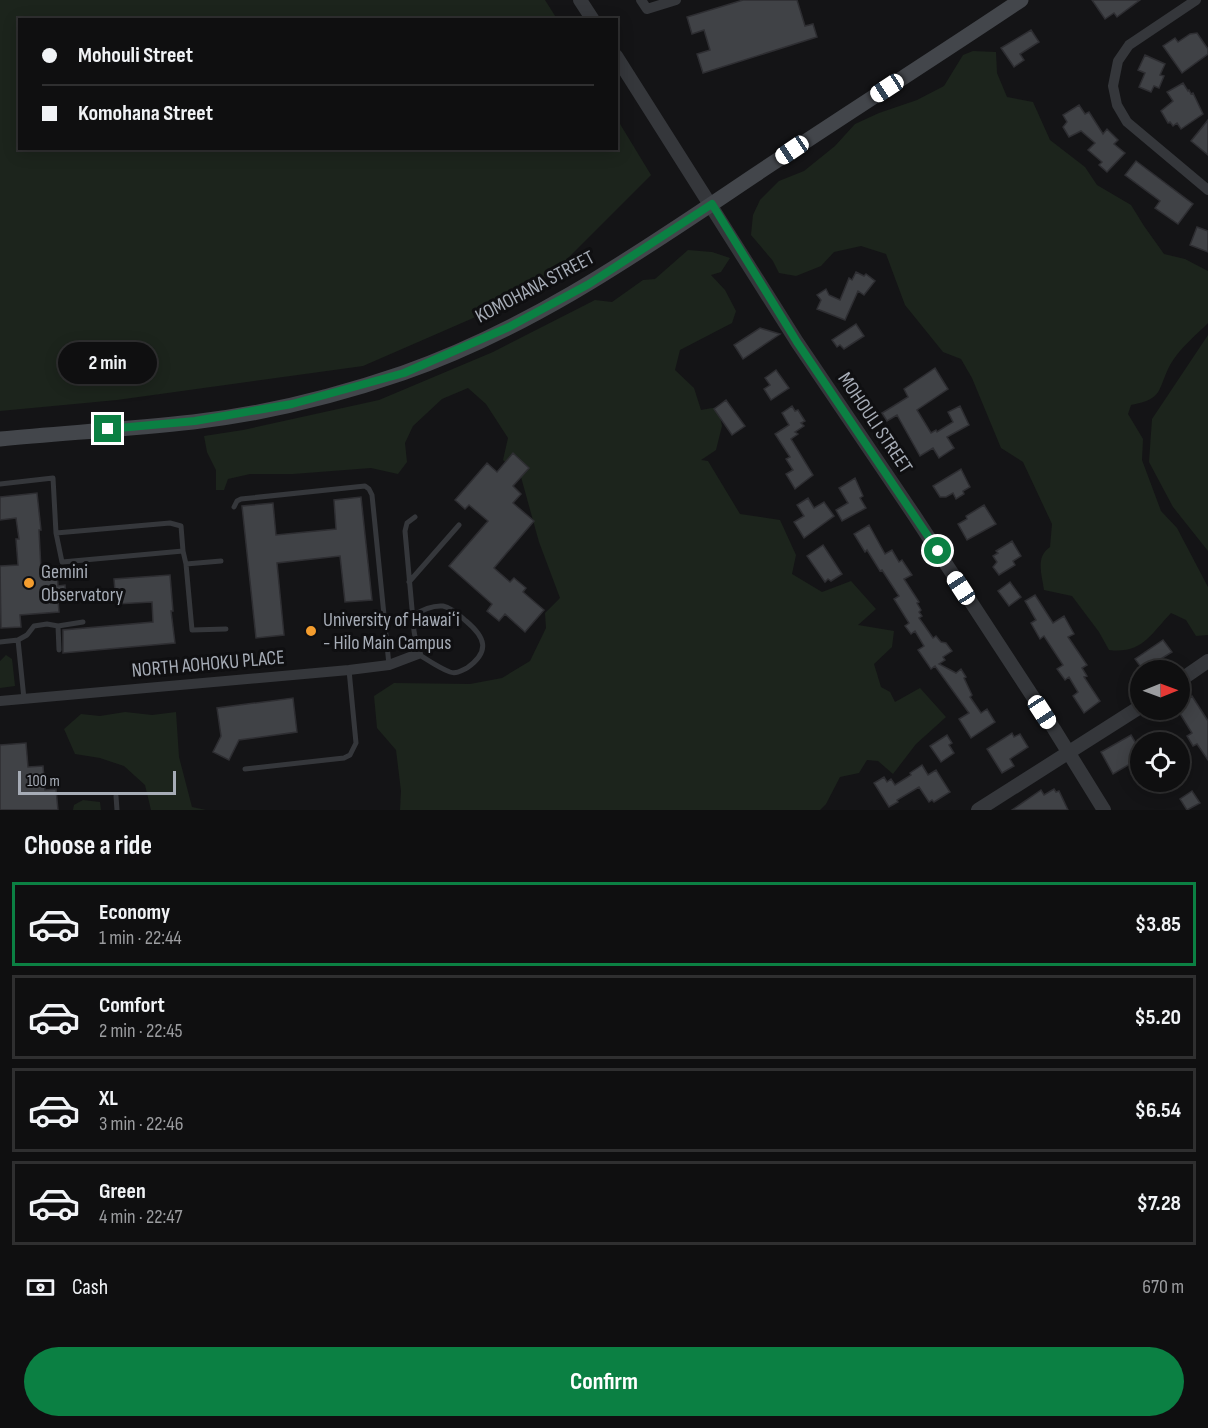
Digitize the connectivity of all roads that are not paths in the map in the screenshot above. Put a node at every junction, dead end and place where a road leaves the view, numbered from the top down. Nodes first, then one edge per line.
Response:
1 (580, 0) edge
2 (641, 0) edge
3 (676, 0) edge
4 (1021, 0) edge
5 (1196, 0) edge
6 (592, 18) edge
7 (618, 59) edge
8 (1208, 190) edge
9 (712, 204) junction
10 (0, 439) edge
11 (0, 484) edge
12 (234, 507) dead end
13 (415, 517) dead end
14 (459, 525) dead end
15 (56, 533) junction
16 (183, 551) junction
17 (221, 561) dead end
18 (186, 564) junction
19 (409, 582) junction
20 (412, 616) junction
21 (83, 622) dead end
22 (58, 626) junction
23 (226, 629) dead end
24 (18, 640) junction
25 (0, 642) edge
26 (59, 650) dead end
27 (418, 654) junction
28 (389, 665) junction
29 (1206, 665) edge
30 (350, 670) junction
31 (1190, 674) edge
32 (24, 699) junction
33 (0, 701) edge
34 (1130, 713) edge
35 (1068, 752) junction
36 (245, 769) dead end
37 (116, 796) dead end
38 (117, 810) edge
39 (978, 810) edge
40 (1104, 810) edge

1 - 6 street
2 - 3 street
4 - 9 main road, KOMOHANA STREET
5 - 8 street
7 - 9 street, MOHOULI STREET
9 - 10 main road, KOMOHANA STREET
9 - 35 street, MOHOULI STREET
11 - 15 lane
12 - 28 lane
13 - 19 lane
14 - 19 lane
15 - 16 lane
15 - 16 lane
16 - 18 lane
17 - 18 lane
18 - 23 lane
19 - 20 lane
20 - 27 lane
20 - 27 lane
21 - 22 lane
22 - 24 lane
22 - 26 lane
24 - 25 lane
24 - 32 lane
27 - 28 street, NORTH AOHOKU PLACE
28 - 30 street, NORTH AOHOKU PLACE
29 - 31 street
30 - 32 street, NORTH AOHOKU PLACE
30 - 36 lane
32 - 33 street, NORTH AOHOKU PLACE
34 - 35 street
35 - 39 street
35 - 40 street, MOHOULI STREET
37 - 38 lane

